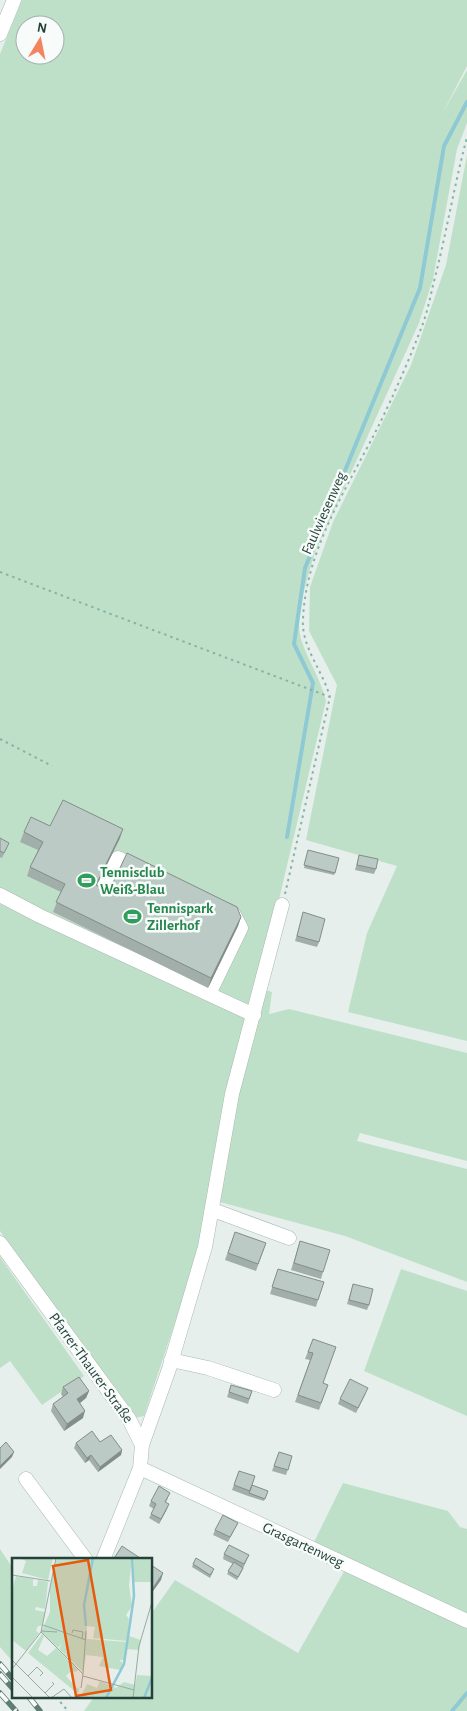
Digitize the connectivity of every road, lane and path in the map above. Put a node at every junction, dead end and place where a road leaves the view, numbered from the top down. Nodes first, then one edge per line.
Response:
1 (14, 0) edge
2 (0, 34) edge
3 (467, 138) edge
4 (0, 572) edge
5 (330, 697) junction
6 (0, 739) edge
7 (52, 766) dead end
8 (154, 875) edge
9 (101, 893) edge
10 (0, 895) edge
11 (215, 904) edge
12 (282, 905) joint
13 (209, 994) junction
14 (254, 1015) junction
15 (213, 1210) junction
16 (290, 1238) dead end
17 (0, 1243) edge
18 (171, 1360) junction
19 (274, 1390) dead end
20 (142, 1445) junction
21 (140, 1468) junction
22 (26, 1479) dead end
23 (85, 1558) edge
24 (104, 1558) edge
25 (467, 1621) edge
26 (57, 1698) edge
27 (68, 1711) edge

1 - 2 street
3 - 5 path, Faulwiesenweg
4 - 5 path
5 - 12 path
6 - 7 path
8 - 9 street
10 - 13 street
11 - 13 street
12 - 14 street
13 - 14 street
14 - 15 street
15 - 16 street
15 - 18 street
17 - 20 street, Pfarrer-Thaurer-Straße
18 - 19 street
18 - 20 street
20 - 21 street
21 - 24 street
21 - 25 street, Grasgartenweg
22 - 23 street
26 - 27 path

